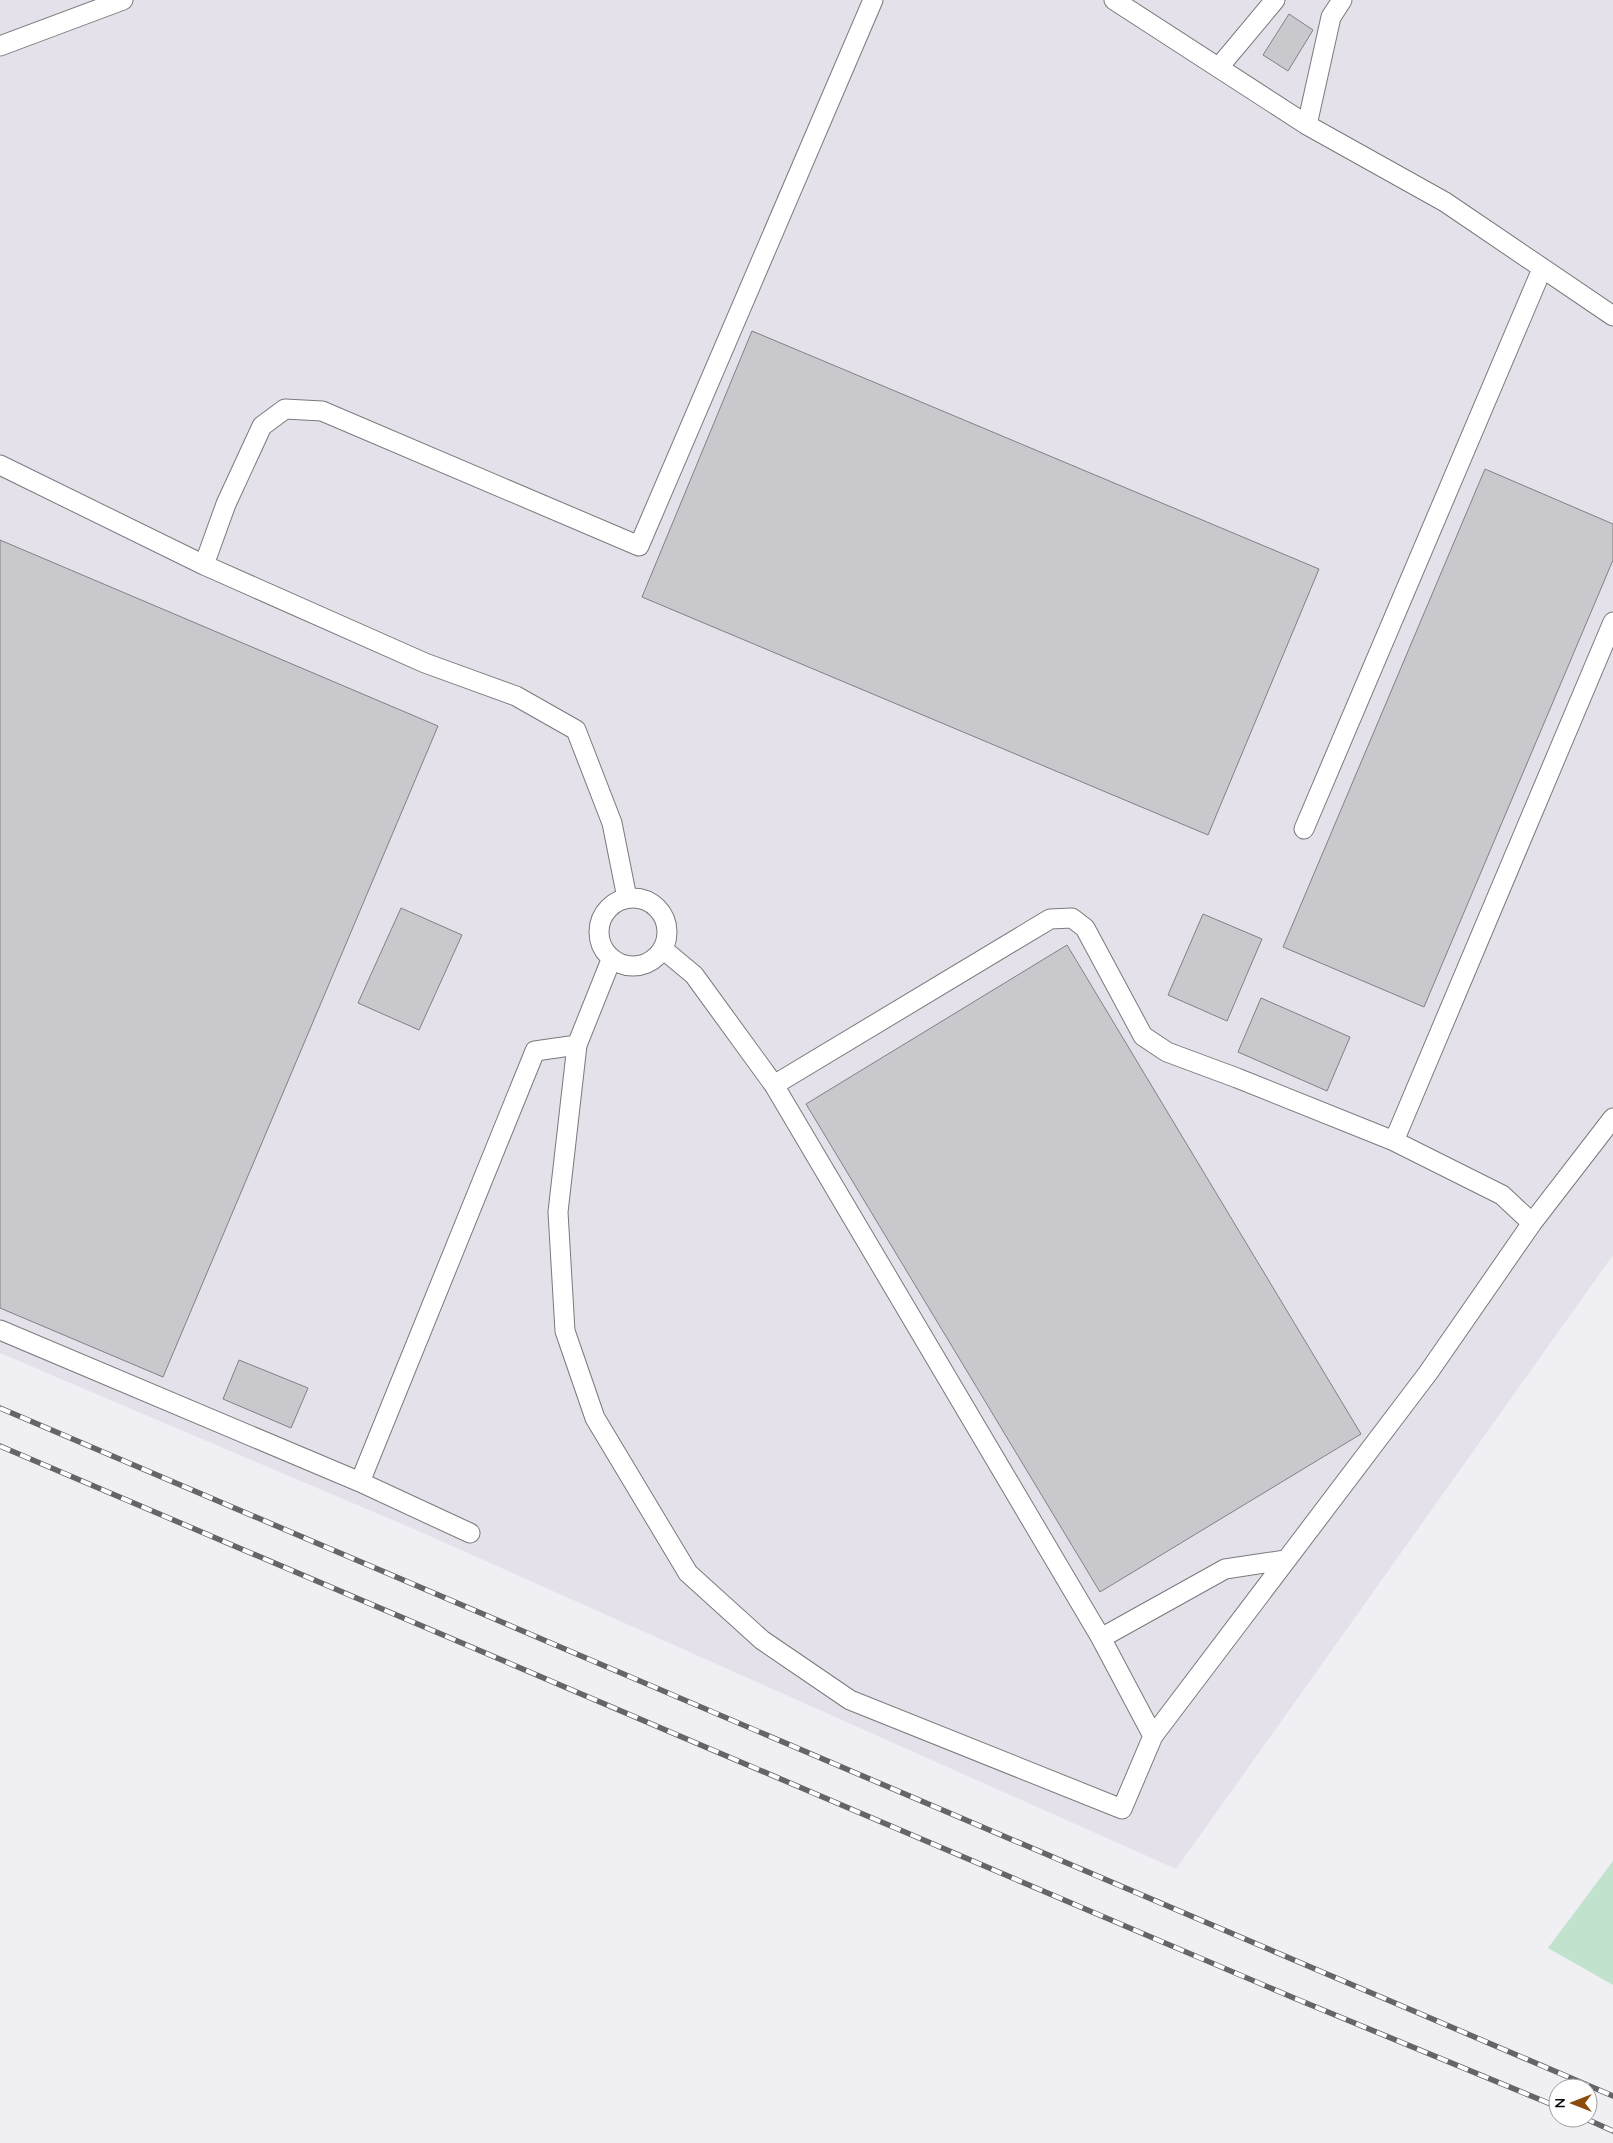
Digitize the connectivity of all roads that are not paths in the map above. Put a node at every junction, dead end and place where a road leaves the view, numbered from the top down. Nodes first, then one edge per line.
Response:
1 (123, 0) edge
2 (873, 0) edge
3 (1114, 0) edge
4 (1275, 0) edge
5 (1342, 0) edge
6 (0, 46) edge
7 (1219, 67) junction
8 (1307, 125) junction
9 (1542, 269) junction
10 (1613, 316) edge
11 (0, 465) edge
12 (204, 565) junction
13 (1613, 622) edge
14 (1304, 829) dead end
15 (627, 898) junction
16 (664, 950) junction
17 (611, 960) junction
18 (577, 1045) junction
19 (774, 1085) junction
20 (1613, 1118) edge
21 (1394, 1140) junction
22 (1532, 1222) junction
23 (0, 1330) edge
24 (360, 1482) junction
25 (470, 1533) dead end
26 (1285, 1560) junction
27 (1100, 1638) junction
28 (1153, 1736) junction

1 - 6 lane
2 - 12 lane
3 - 7 lane
4 - 7 lane
5 - 8 lane
7 - 8 lane
8 - 9 lane
9 - 10 lane
9 - 14 lane
11 - 12 lane
12 - 15 lane
13 - 21 lane
15 - 16 lane
15 - 17 lane
16 - 17 lane
16 - 19 lane
17 - 18 lane
18 - 24 lane
18 - 28 lane
19 - 21 lane
19 - 27 lane
20 - 22 lane
21 - 22 lane
22 - 26 lane
23 - 24 lane
24 - 25 lane
26 - 27 lane
26 - 28 lane
27 - 28 lane

